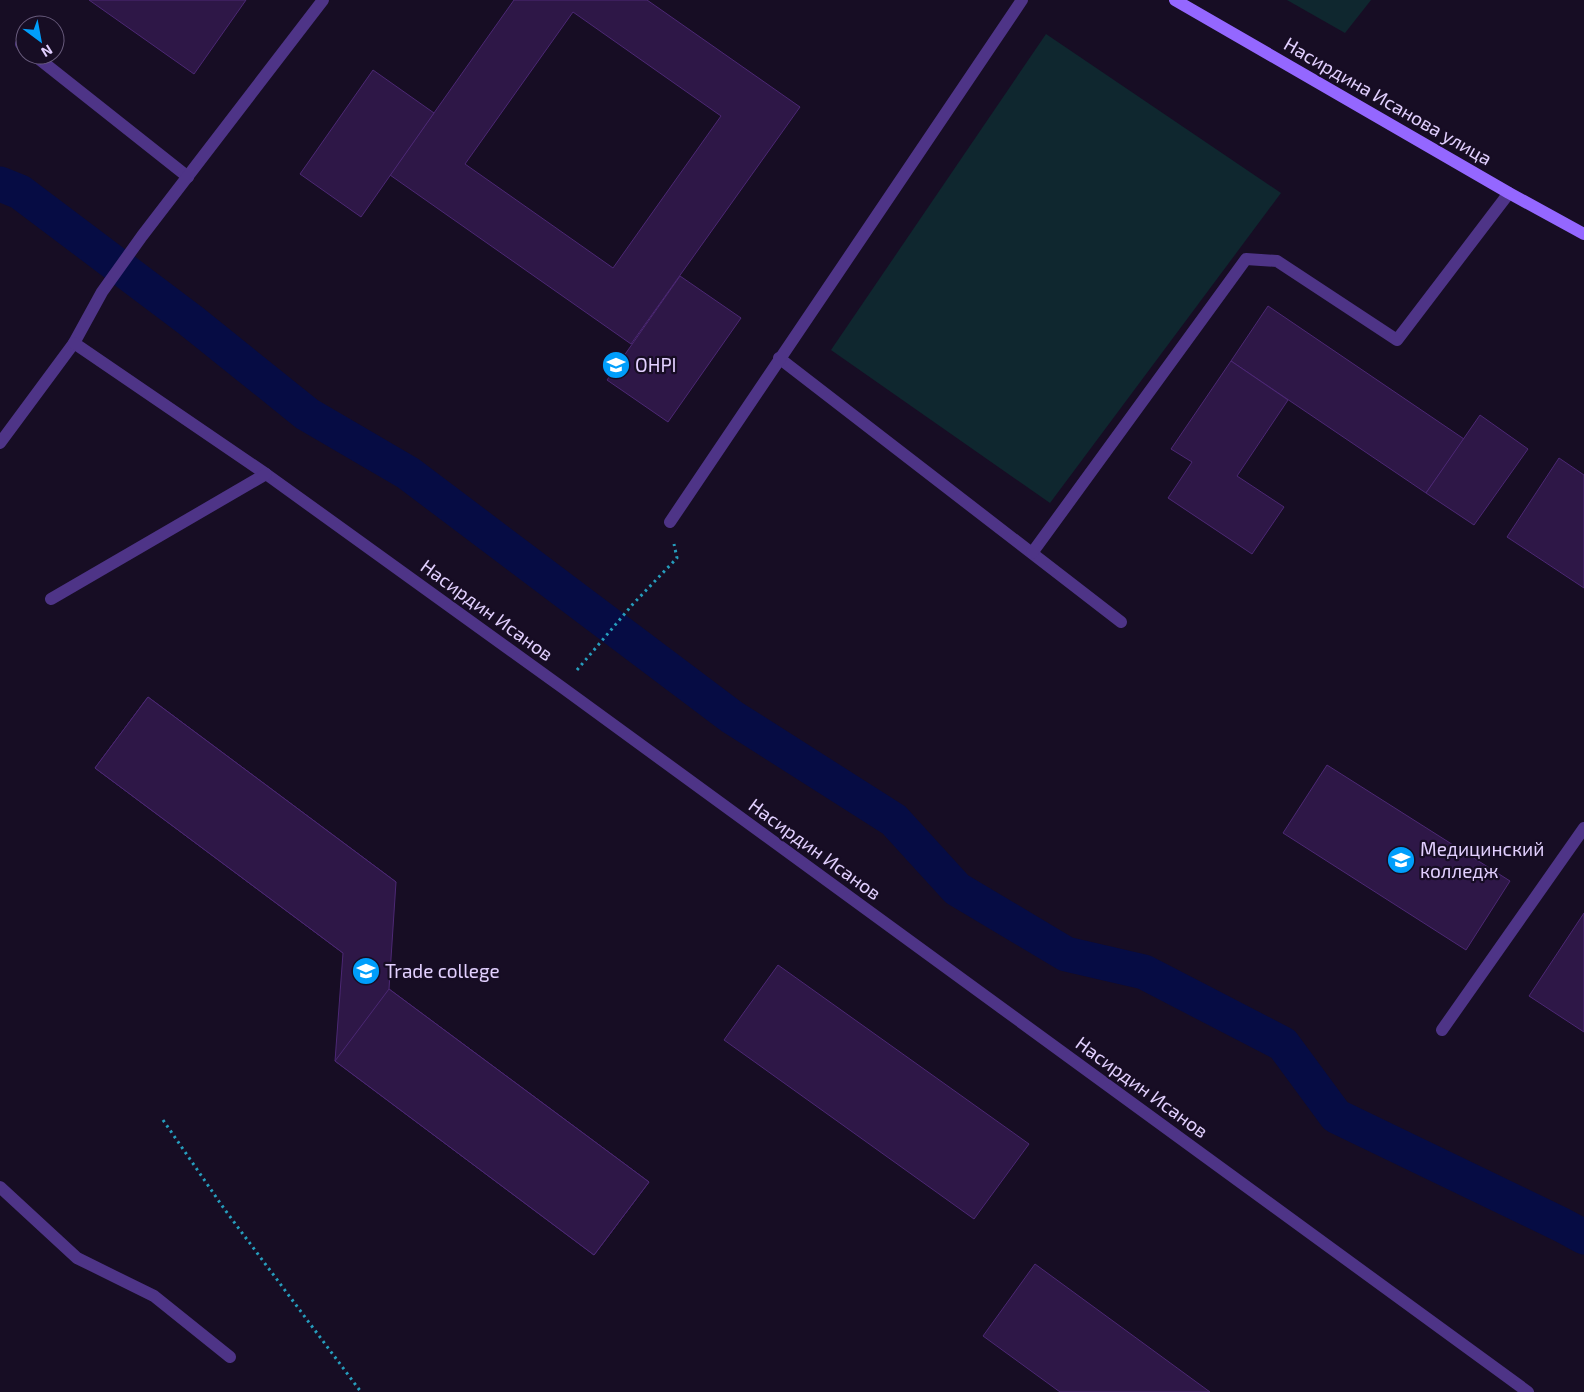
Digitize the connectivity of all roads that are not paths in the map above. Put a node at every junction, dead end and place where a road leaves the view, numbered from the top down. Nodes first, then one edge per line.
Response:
1 (323, 0) edge
2 (1022, 0) edge
3 (1174, 0) edge
4 (47, 65) edge
5 (188, 177) junction
6 (1509, 193) junction
7 (1584, 234) edge
8 (74, 343) junction
9 (779, 358) junction
10 (0, 443) edge
11 (266, 474) junction
12 (670, 522) road end
13 (1032, 553) junction
14 (51, 599) dead end
15 (1121, 622) dead end
16 (1584, 828) edge
17 (1442, 1030) dead end
18 (0, 1187) edge
19 (230, 1356) dead end
20 (1528, 1392) edge

1 - 5 street
2 - 9 street
3 - 6 main road, Насирдина Исанова улица
4 - 5 street
5 - 8 street
6 - 7 main road, Насирдина Исанова улица
6 - 13 street
8 - 10 street
8 - 11 street, Насирдин Исанов
9 - 12 street
9 - 13 street
11 - 14 street
11 - 20 street, Насирдин Исанов
13 - 15 street
16 - 17 street
18 - 19 street

